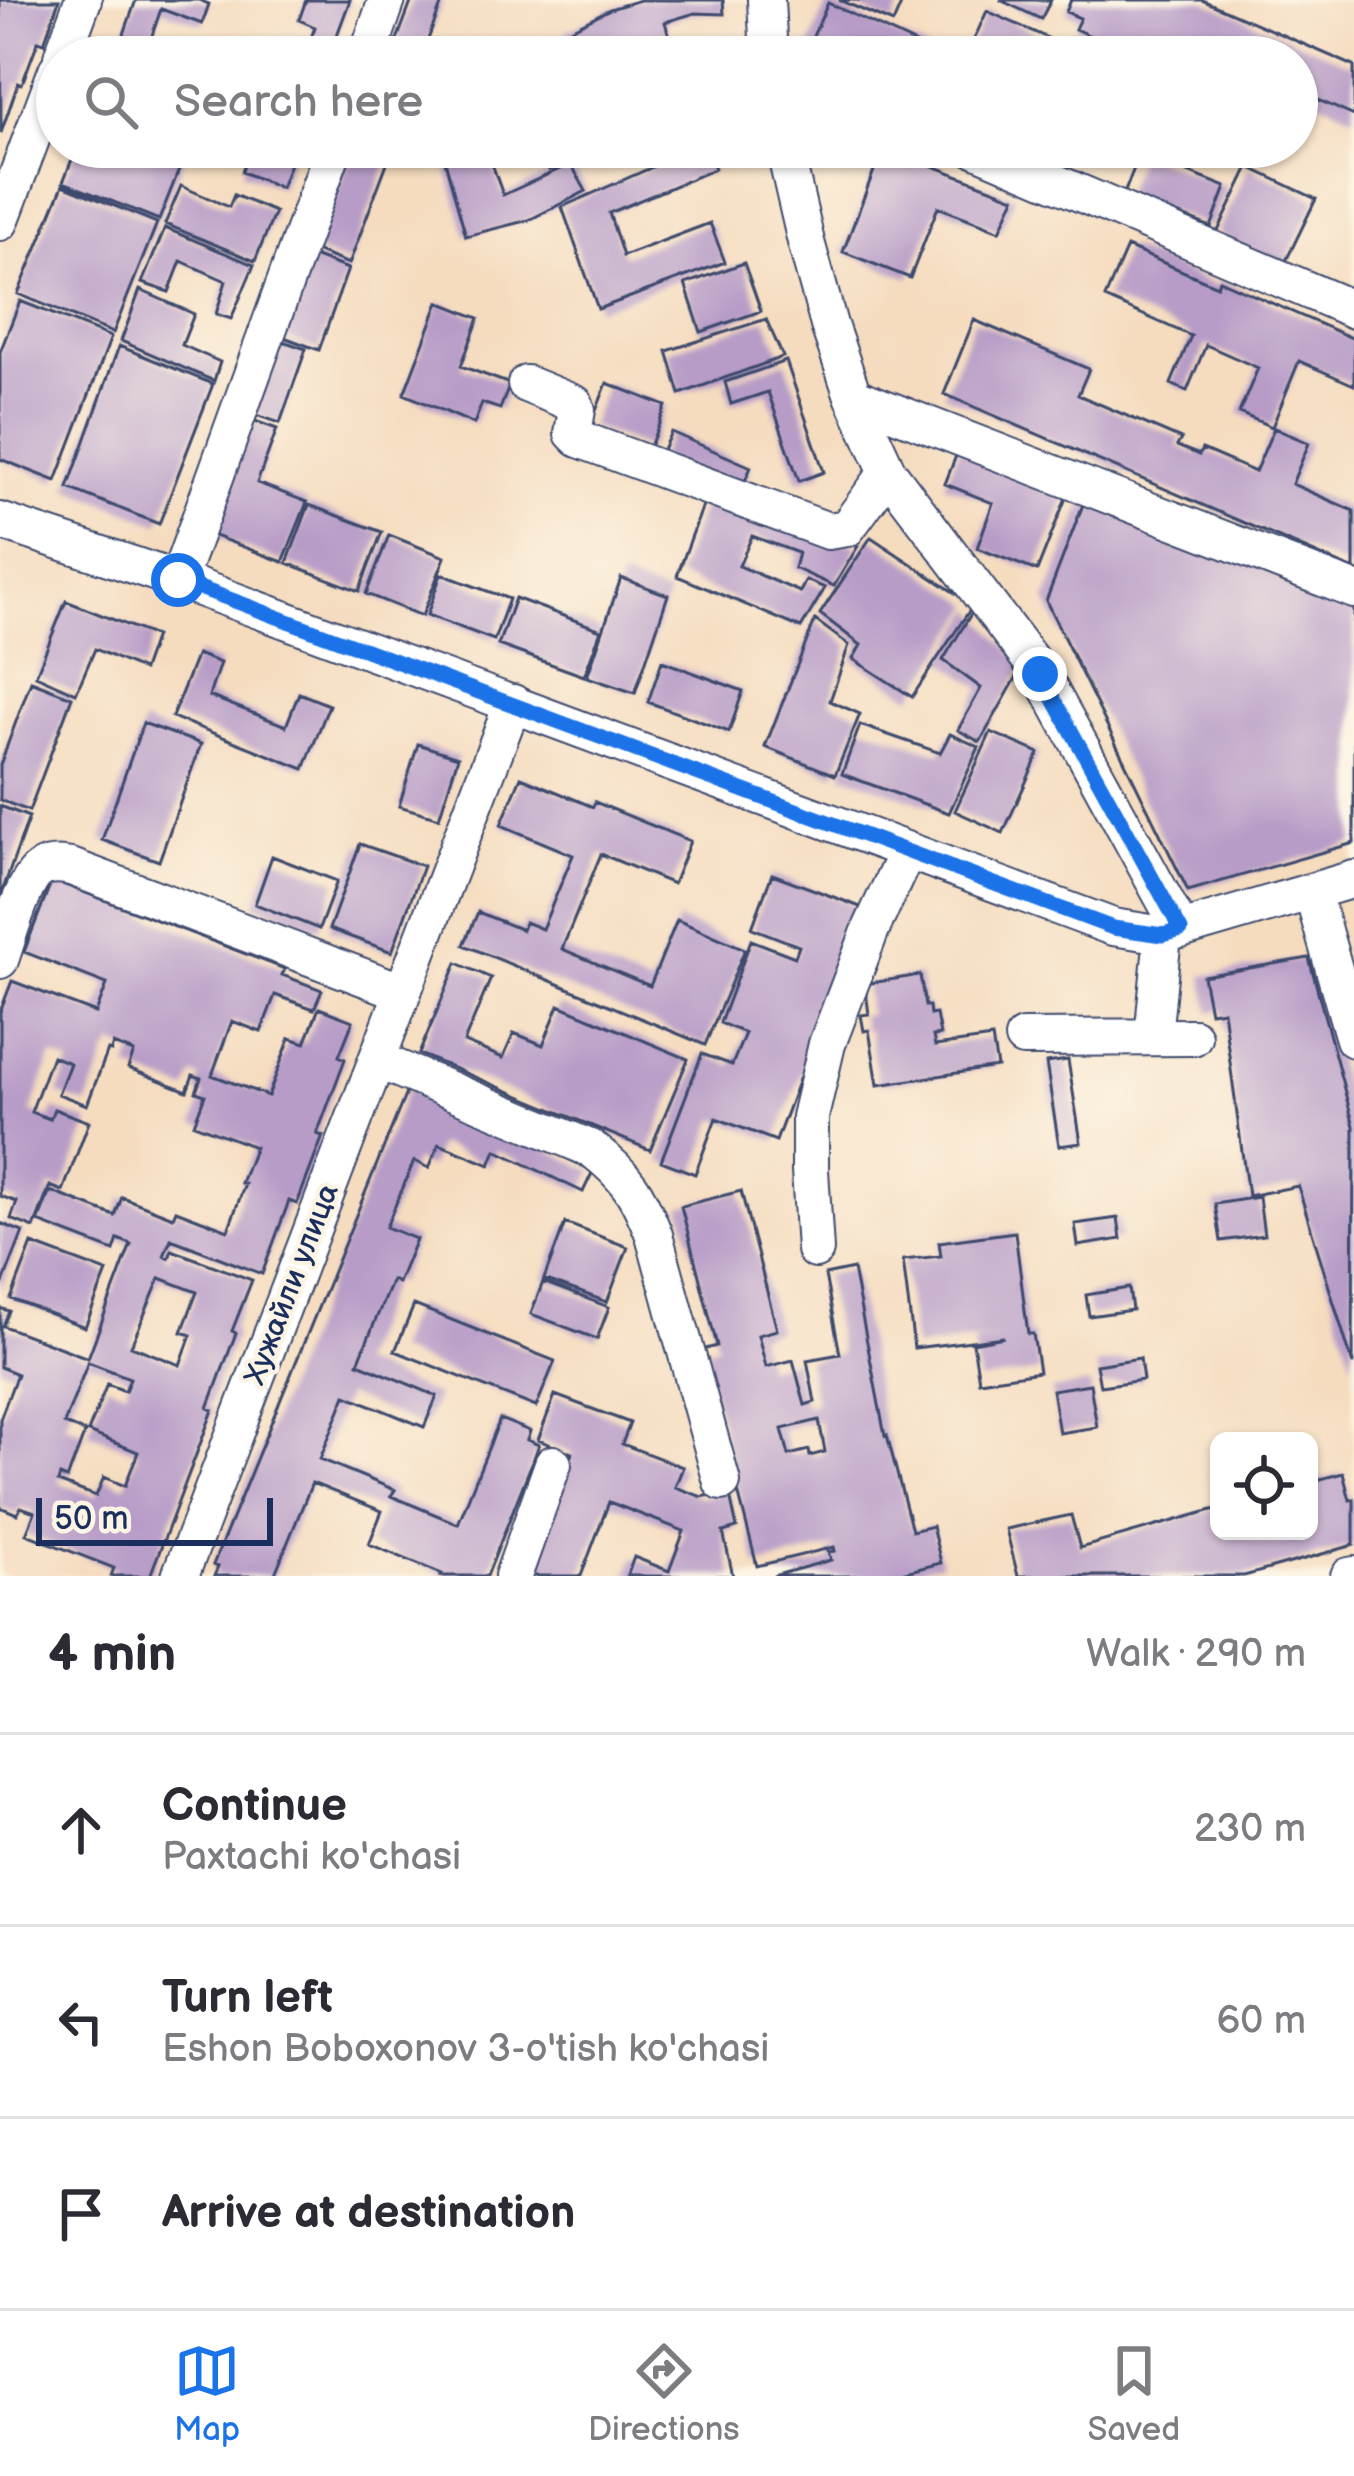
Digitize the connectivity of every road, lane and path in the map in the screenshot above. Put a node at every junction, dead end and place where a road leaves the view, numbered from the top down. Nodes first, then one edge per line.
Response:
1 (83, 0) edge
2 (387, 0) edge
3 (766, 0) edge
4 (70, 36) edge
5 (374, 36) edge
6 (768, 36) edge
7 (36, 126) edge
8 (326, 168) edge
9 (789, 168) edge
10 (1021, 168) edge
11 (0, 222) edge
12 (1354, 310) edge
13 (526, 384) dead end
14 (853, 396) junction
15 (888, 472) junction
16 (0, 520) edge
17 (178, 580) junction
18 (1354, 590) edge
19 (513, 704) junction
20 (907, 851) junction
21 (1354, 879) edge
22 (1312, 892) junction
23 (1172, 933) junction
24 (0, 960) edge
25 (403, 992) junction
26 (1153, 1037) junction
27 (1193, 1037) dead end
28 (1023, 1038) dead end
29 (1354, 1039) edge
30 (377, 1060) junction
31 (815, 1250) dead end
32 (554, 1464) dead end
33 (722, 1482) dead end
34 (180, 1576) edge
35 (513, 1576) edge

1 - 4 street
2 - 5 street
3 - 6 street
7 - 11 street
8 - 17 street
9 - 14 street
10 - 12 street
13 - 15 street
14 - 15 street
14 - 18 street
15 - 23 street
16 - 17 street
17 - 19 street
19 - 20 street
19 - 25 street, Хужайли улица
20 - 23 street
20 - 31 street
21 - 22 street
22 - 23 street
22 - 29 street
23 - 26 street
24 - 25 street
25 - 30 street, Хужайли улица
26 - 27 street
26 - 28 street
30 - 33 street
30 - 34 street, Хужайли улица
32 - 35 street

